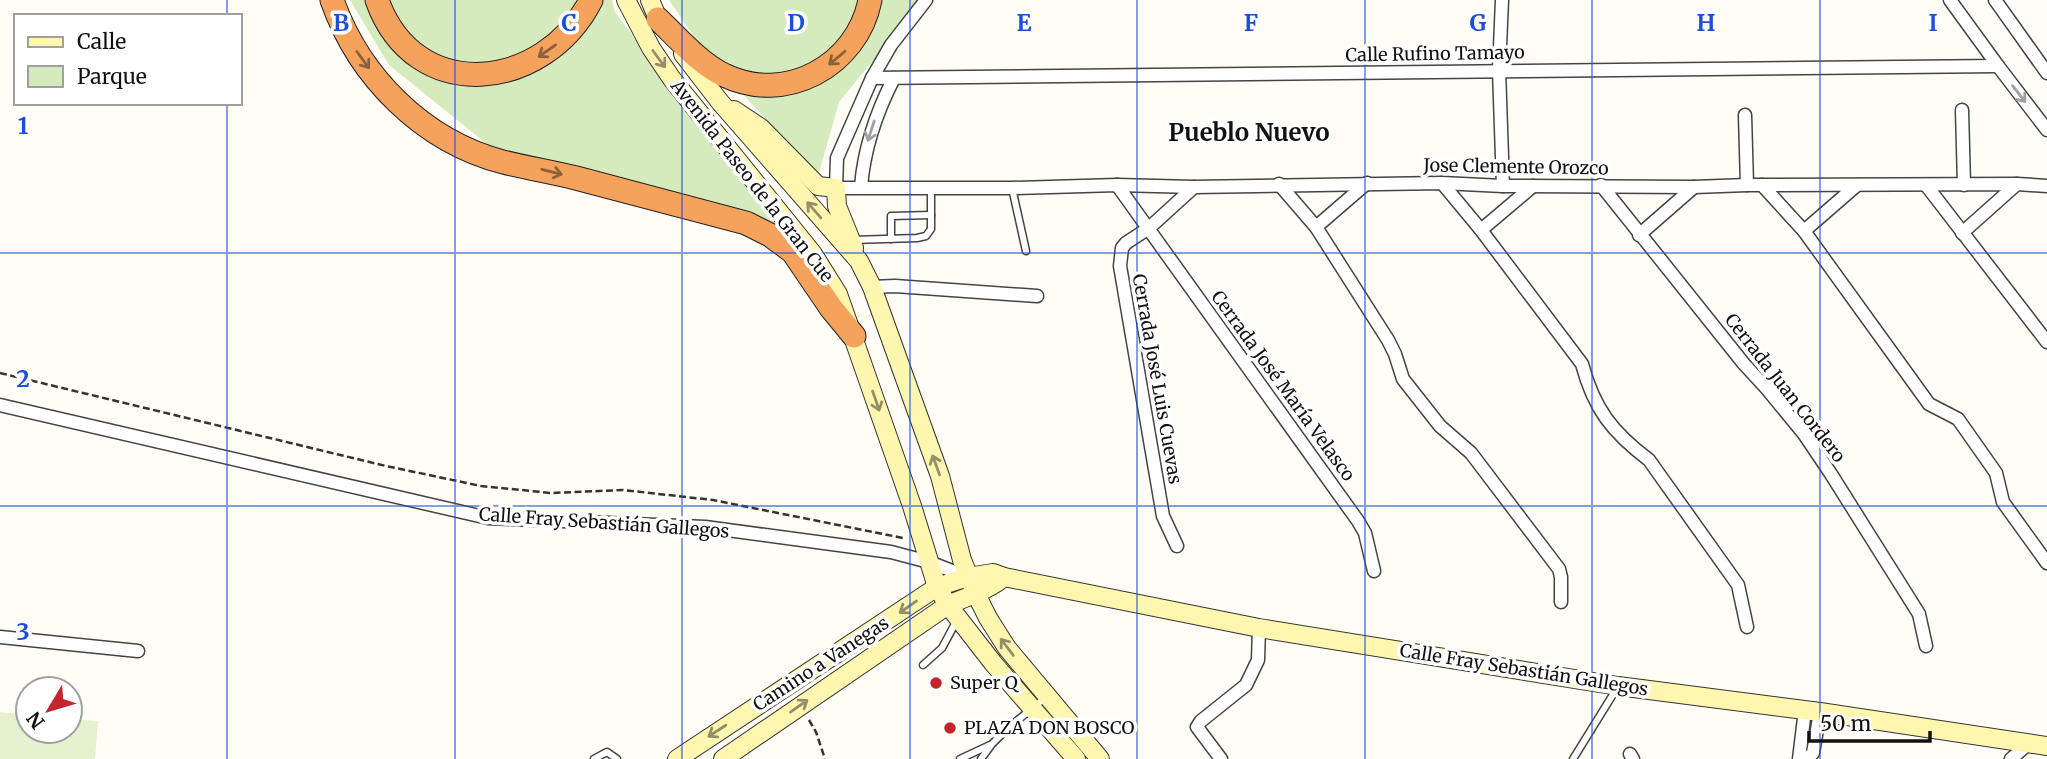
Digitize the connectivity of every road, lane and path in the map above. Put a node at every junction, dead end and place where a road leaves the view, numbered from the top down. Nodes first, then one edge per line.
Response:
1 (332, 0) edge
2 (377, 0) edge
3 (591, 0) edge
4 (626, 0) edge
5 (870, 0) edge
6 (926, 0) edge
7 (1502, 0) edge
8 (1950, 0) edge
9 (1995, 0) edge
10 (654, 10) edge
11 (1998, 66) junction
12 (1499, 70) junction
13 (2047, 73) edge
14 (872, 78) junction
15 (894, 78) junction
16 (720, 102) junction
17 (1962, 110) dead end
18 (1745, 115) dead end
19 (2047, 130) edge
20 (1367, 183) junction
21 (1442, 183) junction
22 (1279, 184) junction
23 (2017, 184) junction
24 (1601, 185) junction
25 (1747, 185) junction
26 (1762, 185) junction
27 (1857, 185) junction
28 (1964, 185) junction
29 (1117, 186) junction
30 (1503, 186) junction
31 (1533, 186) junction
32 (1926, 186) junction
33 (2047, 186) edge
34 (861, 187) junction
35 (1194, 187) junction
36 (1694, 187) junction
37 (836, 188) junction
38 (931, 188) junction
39 (1013, 188) junction
40 (931, 215) junction
41 (1316, 227) junction
42 (1149, 228) junction
43 (1481, 230) junction
44 (1804, 231) junction
45 (1962, 233) junction
46 (1639, 235) junction
47 (891, 239) junction
48 (851, 240) junction
49 (1026, 251) dead end
50 (859, 261) junction
51 (872, 286) junction
52 (1037, 296) dead end
53 (853, 336) junction
54 (2047, 342) edge
55 (0, 373) edge
56 (0, 405) edge
57 (912, 506) junction
58 (948, 506) junction
59 (923, 541) junction
60 (1177, 546) dead end
61 (929, 562) junction
62 (2047, 563) edge
63 (1374, 571) dead end
64 (972, 585) junction
65 (937, 587) junction
66 (1561, 602) dead end
67 (953, 611) junction
68 (1747, 626) dead end
69 (1259, 628) junction
70 (0, 638) edge
71 (1926, 646) dead end
72 (138, 651) dead end
73 (923, 665) dead end
74 (1618, 686) junction
75 (1048, 696) junction
76 (800, 705) junction
77 (1032, 709) junction
78 (1812, 711) junction
79 (1013, 724) dead end
80 (1005, 731) dead end
81 (992, 744) junction
82 (2038, 744) edge
83 (594, 759) edge
84 (617, 759) edge
85 (677, 759) edge
86 (723, 759) edge
87 (825, 759) edge
88 (960, 759) edge
89 (981, 759) edge
90 (1076, 759) edge
91 (1101, 759) edge
92 (1221, 759) edge
93 (1573, 759) edge
94 (1799, 759) edge
95 (1807, 759) edge
96 (2011, 759) edge

1 -> 53 highway
3 -> 2 highway
4 -> 53 main road, Avenida Paseo de la Gran Cue
5 -> 10 highway
6 - 14 street
7 - 12 street
8 - 11 street
9 - 13 street
10 - 16 main road, Avenida Paseo de la Gran Cue
11 - 12 street, Calle Rufino Tamayo
11 -> 19 street
12 - 15 street, Calle Rufino Tamayo
12 - 30 street
14 - 15 street, Calle Rufino Tamayo
14 - 37 street
15 -> 34 street
16 - 37 main road
50 -> 16 main road, Avenida Paseo de la Gran Cue
17 - 28 street
18 - 25 street
20 - 21 street, Jose Clemente Orozco
20 - 22 street, Jose Clemente Orozco
20 - 41 street
21 - 30 street, Jose Clemente Orozco
21 - 43 street
22 - 35 street, Jose Clemente Orozco
22 - 41 street
23 - 28 street, Jose Clemente Orozco
23 - 33 street, Jose Clemente Orozco
23 - 45 street
24 - 31 street, Jose Clemente Orozco
24 - 36 street, Jose Clemente Orozco
24 - 46 street, Cerrada Juan Cordero
25 - 26 street, Jose Clemente Orozco
25 - 36 street, Jose Clemente Orozco
26 - 27 street, Jose Clemente Orozco
26 - 44 street
27 - 32 street, Jose Clemente Orozco
27 - 44 street
28 - 32 street, Jose Clemente Orozco
29 - 35 street, Jose Clemente Orozco
29 - 39 street, Jose Clemente Orozco
29 - 42 street, Cerrada José María Velasco
30 - 31 street, Jose Clemente Orozco
31 - 43 street
32 - 45 street
34 - 37 street, Jose Clemente Orozco
34 - 38 street, Jose Clemente Orozco
35 - 42 street
36 - 46 street
37 - 48 main road
38 - 39 street, Jose Clemente Orozco
38 - 40 lane
39 - 49 lane
40 - 47 lane
40 - 47 lane
41 - 66 street
42 - 60 street, Cerrada José Luis Cuevas
42 - 63 street, Cerrada José María Velasco
43 - 68 street
44 - 62 street
45 - 54 street
46 - 71 street, Cerrada Juan Cordero
47 - 48 lane
48 - 50 main road
50 - 51 main road, Avenida Paseo de la Gran Cue
51 - 52 street
58 -> 51 main road, Avenida Paseo de la Gran Cue
53 -> 57 main road, Avenida Paseo de la Gran Cue
55 - 59 path
56 - 61 street, Calle Fray Sebastián Gallegos
57 - 58 main road
57 - 59 main road, Avenida Paseo de la Gran Cue
58 - 64 main road, Avenida Paseo de la Gran Cue
59 - 61 main road, Avenida Paseo de la Gran Cue
61 - 64 street, Calle Fray Sebastián Gallegos
61 - 65 main road, Avenida Paseo de la Gran Cue
64 - 65 main road, Camino a Vanegas
64 - 67 main road, Camino a Vanegas
64 - 69 main road, Calle Fray Sebastián Gallegos
75 -> 64 main road, Avenida Paseo de la Gran Cue
65 - 67 main road, Avenida Paseo de la Gran Cue
65 -> 85 main road, Camino a Vanegas
67 - 73 lane
67 - 76 main road, Camino a Vanegas
67 - 77 main road, Avenida Paseo de la Gran Cue
69 - 74 main road, Calle Fray Sebastián Gallegos
69 - 92 street
70 - 72 street
74 - 78 main road, Calle Fray Sebastián Gallegos
74 - 93 lane
75 - 77 lane
75 - 91 main road, Avenida Paseo de la Gran Cue
86 -> 76 main road, Camino a Vanegas
76 - 87 path
77 - 79 lane
77 - 90 main road, Avenida Paseo de la Gran Cue
78 - 82 main road, Calle Fray Sebastián Gallegos
78 - 94 street
78 - 95 street
80 - 81 lane
81 - 88 lane
81 - 89 lane
82 - 96 street
83 - 84 lane

